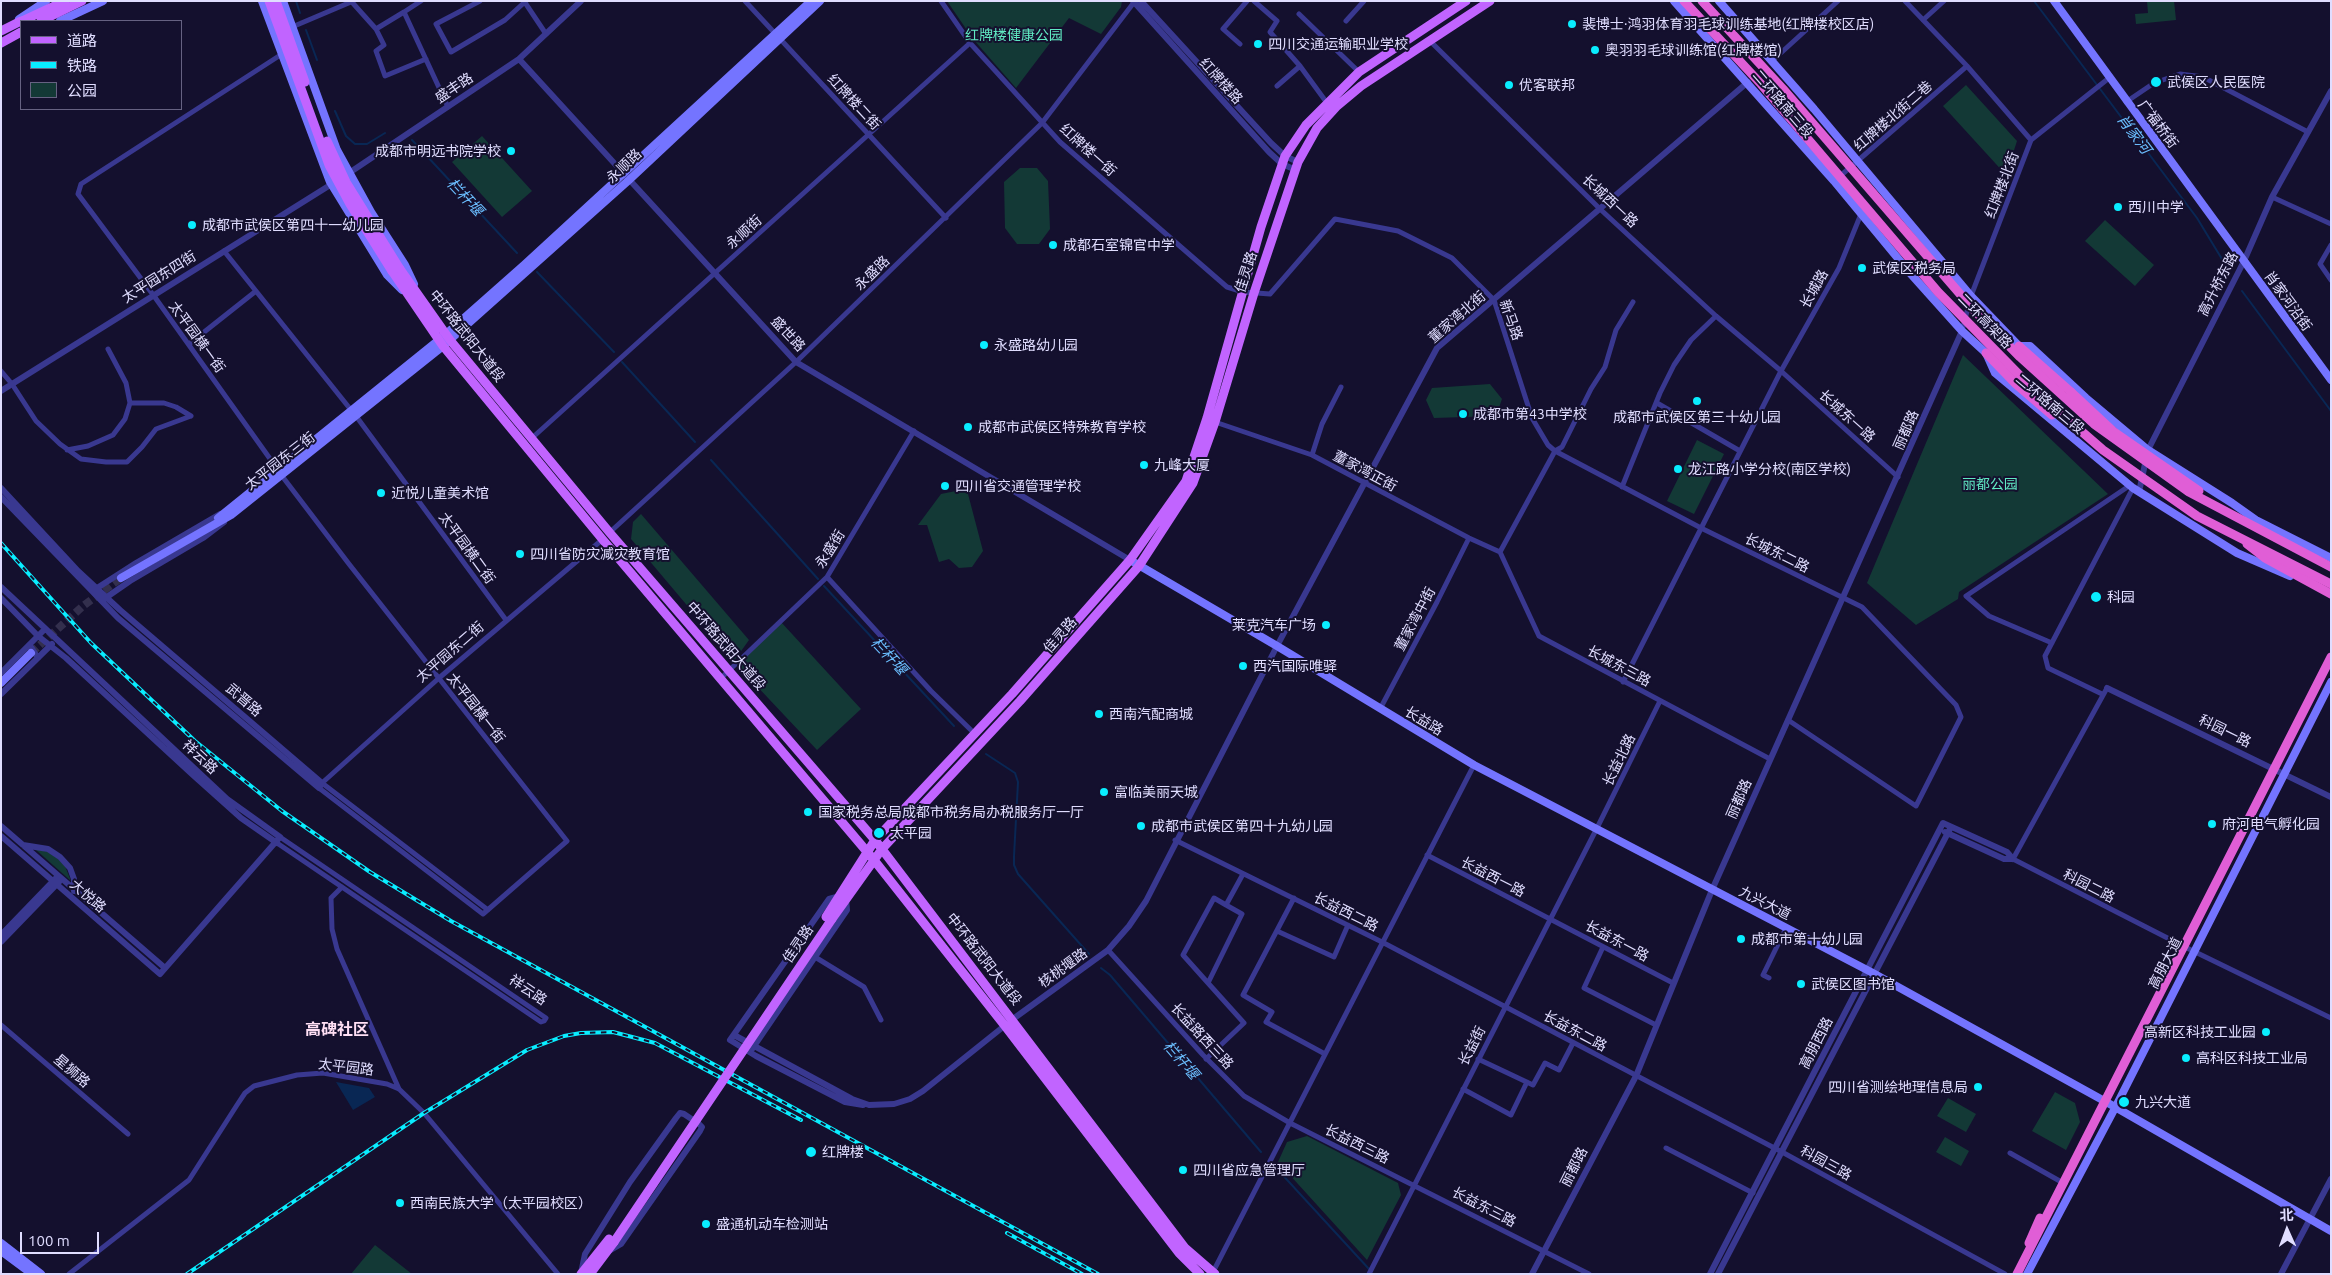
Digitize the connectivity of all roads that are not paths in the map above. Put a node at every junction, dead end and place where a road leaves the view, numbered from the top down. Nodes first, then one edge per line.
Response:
1 (64, 1) edge
2 (82, 1) edge
3 (103, 1) edge
4 (262, 1) edge
5 (269, 1) edge
6 (276, 1) edge
7 (283, 1) edge
8 (421, 1) edge
9 (480, 1) edge
10 (581, 1) edge
11 (744, 1) edge
12 (811, 1) edge
13 (820, 1) edge
14 (941, 1) edge
15 (1247, 1) edge
16 (1254, 1) edge
17 (1364, 1) edge
18 (1466, 1) edge
19 (1490, 1) edge
20 (1674, 1) edge
21 (1684, 1) edge
22 (1702, 1) edge
23 (1719, 1) edge
24 (1838, 1) edge
25 (1905, 1) edge
26 (1944, 1) edge
27 (2054, 1) edge
28 (351, 2) edge
29 (525, 2) edge
30 (1136, 2) edge
31 (53, 11) edge
32 (404, 12) junction
33 (1299, 14) dead end
34 (24, 20) edge
35 (29, 20) edge
36 (42, 20) edge
37 (1923, 20) junction
38 (20, 21) edge
39 (1346, 21) dead end
40 (20, 23) edge
41 (292, 28) junction
42 (376, 29) junction
43 (2, 30) edge
44 (20, 34) edge
45 (546, 34) junction
46 (777, 36) junction
47 (1429, 40) junction
48 (2, 42) edge
49 (970, 43) junction
50 (1240, 44) dead end
51 (282, 54) junction
52 (426, 59) junction
53 (519, 60) junction
54 (1772, 61) junction
55 (1300, 66) junction
56 (1967, 66) junction
57 (1359, 72) junction
58 (2109, 78) junction
59 (1748, 82) junction
60 (1277, 86) dead end
61 (2331, 91) edge
62 (2126, 102) junction
63 (1328, 103) junction
64 (448, 107) junction
65 (1042, 124) junction
66 (2308, 132) junction
67 (868, 134) junction
68 (2031, 140) junction
69 (1284, 160) junction
70 (1858, 162) junction
71 (1297, 166) junction
72 (349, 173) junction
73 (626, 177) junction
74 (1834, 181) junction
75 (331, 185) junction
76 (2272, 197) junction
77 (1600, 209) junction
78 (1861, 214) junction
79 (946, 218) junction
80 (2331, 224) edge
81 (2331, 245) edge
82 (224, 251) junction
83 (2244, 261) junction
84 (396, 270) junction
85 (715, 273) junction
86 (2331, 280) edge
87 (256, 291) junction
88 (1243, 292) junction
89 (1254, 293) junction
90 (154, 296) junction
91 (1971, 296) junction
92 (415, 298) junction
93 (1494, 300) junction
94 (1633, 302) dead end
95 (1716, 316) junction
96 (1962, 331) junction
97 (444, 340) junction
98 (188, 344) junction
99 (2019, 346) junction
100 (108, 349) dead end
101 (1986, 353) junction
102 (796, 362) junction
103 (1, 371) edge
104 (1781, 371) junction
105 (2331, 380) edge
106 (12, 384) junction
107 (1341, 387) dead end
108 (1, 391) edge
109 (130, 403) junction
110 (1657, 403) junction
111 (353, 413) junction
112 (1214, 422) junction
113 (914, 431) junction
114 (532, 438) junction
115 (68, 450) junction
116 (2148, 450) junction
117 (1555, 451) junction
118 (1740, 451) junction
119 (1312, 455) junction
120 (280, 473) junction
121 (1898, 478) junction
122 (1364, 483) junction
123 (1622, 486) junction
124 (1, 488) edge
125 (2134, 489) junction
126 (1, 497) edge
127 (2219, 509) junction
128 (229, 512) junction
129 (2197, 516) junction
130 (1701, 528) junction
131 (610, 533) junction
132 (2234, 535) junction
133 (1469, 538) junction
134 (603, 540) junction
135 (1500, 552) junction
136 (2331, 558) edge
137 (1130, 560) junction
138 (1139, 566) junction
139 (2331, 567) edge
140 (827, 577) junction
141 (120, 580) junction
142 (2331, 584) edge
143 (1, 587) edge
144 (94, 590) junction
145 (2331, 594) edge
146 (1, 598) edge
147 (1843, 598) junction
148 (2331, 598) edge
149 (104, 599) junction
150 (506, 620) junction
151 (45, 629) junction
152 (38, 636) junction
153 (56, 640) junction
154 (2052, 643) junction
155 (50, 646) junction
156 (1277, 646) junction
157 (32, 652) junction
158 (2331, 657) edge
159 (2331, 662) edge
160 (728, 670) junction
161 (1, 673) edge
162 (439, 678) junction
163 (720, 679) junction
164 (1623, 682) junction
165 (2331, 682) edge
166 (1, 683) edge
167 (2107, 688) joint
168 (1, 694) edge
169 (2102, 694) junction
170 (1660, 701) junction
171 (1380, 709) junction
172 (1788, 720) junction
173 (975, 734) junction
174 (1770, 758) junction
175 (1474, 765) junction
176 (2280, 772) junction
177 (320, 785) junction
178 (2331, 798) edge
179 (1, 826) edge
180 (1597, 828) junction
181 (1939, 830) junction
182 (1949, 830) junction
183 (1, 836) edge
184 (279, 840) junction
185 (875, 840) junction
186 (1176, 840) junction
187 (22, 845) junction
188 (882, 849) junction
189 (866, 851) junction
190 (1427, 855) junction
191 (2013, 859) junction
192 (874, 860) junction
193 (1243, 874) junction
194 (57, 881) junction
195 (342, 887) junction
196 (1712, 890) junction
197 (74, 891) junction
198 (843, 897) junction
199 (1294, 898) junction
200 (1226, 905) junction
201 (486, 912) joint
202 (1550, 919) junction
203 (1348, 925) junction
204 (1786, 928) junction
205 (1277, 930) junction
206 (1, 935) edge
207 (1, 942) edge
208 (1382, 942) junction
209 (1603, 947) junction
210 (1108, 950) junction
211 (2190, 950) junction
212 (815, 957) junction
213 (165, 968) junction
214 (1867, 970) junction
215 (1875, 974) junction
216 (1769, 978) dead end
217 (1208, 982) junction
218 (1673, 983) junction
219 (1505, 1007) junction
220 (2331, 1018) edge
221 (881, 1020) dead end
222 (1013, 1020) junction
223 (1, 1025) edge
224 (1656, 1025) junction
225 (1005, 1026) junction
226 (1572, 1043) junction
227 (751, 1050) junction
228 (1326, 1054) junction
229 (1206, 1058) junction
230 (1478, 1059) junction
231 (1636, 1076) junction
232 (2113, 1081) junction
233 (1527, 1082) junction
234 (399, 1089) junction
235 (1463, 1089) junction
236 (2108, 1103) junction
237 (2115, 1108) junction
238 (1290, 1123) junction
239 (128, 1134) dead end
240 (1666, 1148) dead end
241 (1779, 1150) junction
242 (2010, 1153) dead end
243 (2331, 1178) edge
244 (1414, 1184) junction
245 (2065, 1184) junction
246 (1753, 1193) junction
247 (2310, 1220) junction
248 (2331, 1231) edge
249 (611, 1241) junction
250 (1, 1243) edge
251 (1545, 1250) junction
252 (1, 1251) edge
253 (607, 1251) junction
254 (1370, 1272) edge
255 (1213, 1273) edge
256 (32, 1274) edge
257 (42, 1274) edge
258 (69, 1274) edge
259 (558, 1274) edge
260 (581, 1274) edge
261 (590, 1274) edge
262 (1200, 1274) edge
263 (1532, 1274) edge
264 (1589, 1274) edge
265 (1710, 1274) edge
266 (1718, 1274) edge
267 (2004, 1274) edge
268 (2018, 1274) edge
269 (2027, 1274) edge
270 (2281, 1274) edge

1 - 31 main road
2 - 31 main road
3 - 31 main road
4 - 51 main road
5 - 84 main road, 中环路武阳大道段, bridge
6 - 84 main road, 中环路武阳大道段, bridge
7 - 41 main road
8 - 32 street
9 - 29 street
10 - 45 street, 盛丰路
11 - 46 street, 红牌楼二街
12 - 46 main road
13 - 46 main road, 永顺路
14 - 49 street, 红牌楼一街
15 - 50 street
16 - 55 street
17 - 39 street
18 - 57 main road, 佳灵路
19 - 47 main road, 佳灵路
20 - 59 main road, 二环路南三段
21 - 129 highway, 二环高架路, bridge
22 - 127 highway, 二环高架路, bridge
23 - 54 main road, 二环路南三段
24 - 54 street
25 - 37 street, 红牌楼北街
26 - 37 street
27 - 58 main road, 广福桥街
28 - 41 street
28 - 42 street
29 - 45 street
30 - 65 street, 永盛路
30 - 69 street, 红牌楼路
31 - 34 main road
31 - 35 main road
31 - 36 main road
32 - 42 street
32 - 52 street
33 - 57 street
37 - 56 street, 红牌楼北街
38 - 43 main road
40 - 43 main road
41 - 72 main road
42 - 52 street
44 - 48 main road
45 - 53 street, 盛丰路
46 - 67 street, 红牌楼二街
46 - 73 main road, 永顺路
47 - 71 main road, 佳灵路
47 - 77 street, 长城西一路
49 - 65 street, 红牌楼一街
49 - 67 street, 永顺街
51 - 75 main road
51 - 90 street, 太平园横一街
52 - 64 street
53 - 64 street, 盛丰路
53 - 73 street, 盛世路
54 - 70 main road, 二环路南三段
55 - 60 street
55 - 63 street
56 - 68 street, 红牌楼北街
56 - 70 street, 红牌楼北街二巷
57 - 63 main road, 佳灵路
58 - 62 main road, 广福桥街
58 - 68 street
59 - 74 main road, 二环路南三段
59 - 77 street, 董家湾北街
61 - 66 street, 高升桥东路
62 - 66 street
62 - 83 main road, 广福桥街
63 - 69 main road, 佳灵路
64 - 72 street, 盛丰路
65 - 79 street, 永盛路
65 - 88 street, 红牌楼一街
66 - 76 street, 高升桥东路
67 - 79 street, 红牌楼二街
67 - 85 street, 永顺街
68 - 91 street, 红牌楼北街
69 - 71 street, 红牌楼路
69 - 88 main road, 佳灵路
70 - 74 street, 红牌楼北街二巷
70 - 91 main road, 二环路南三段
71 - 89 main road, 佳灵路
72 - 75 street, 盛丰路
72 - 92 main road
73 - 85 street, 盛世路
73 - 97 main road, 永顺路
74 - 78 main road, 二环路南三段
75 - 82 street, 太平园东四街
75 - 92 main road
76 - 80 street
76 - 83 street, 高升桥东路
77 - 93 street, 董家湾北街
77 - 95 street, 长城西一路
78 - 96 main road, 二环路南三段
78 - 104 street, 长城路
79 - 102 street, 永盛路
81 - 86 street
82 - 87 street, 太平园横二街
82 - 90 street, 太平园东四街
83 - 105 main road, 肖家河沿街
83 - 116 street, 高升桥东路
84 - 92 main road, 中环路武阳大道段
85 - 102 street, 盛世路
85 - 114 street, 永顺街
87 - 98 street
87 - 111 street, 太平园横二街
88 - 89 street, 新马路
88 - 137 main road, 佳灵路
89 - 93 street, 新马路
89 - 112 main road, 佳灵路
90 - 98 street, 太平园横一街
90 - 106 street, 太平园东四街
91 - 96 street, 红牌楼北街
91 - 99 main road, 二环路南三段
92 - 97 main road, 中环路武阳大道段
93 - 117 street, 新马路
93 - 122 street, 董家湾北街
94 - 117 street
95 - 104 street, 长城西一路
95 - 110 street
96 - 101 main road, 二环路南三段
96 - 121 street, 丽都路
97 - 111 main road, 永顺路
97 - 114 main road, 中环路武阳大道段
97 - 134 main road, 中环路武阳大道段
98 - 120 street, 太平园横一街
99 - 116 main road, 二环路南三段
99 - 127 highway, bridge
100 - 109 street
101 - 125 main road, 二环路南三段
101 - 129 highway, bridge
102 - 113 street, 盛世路
102 - 131 street, 永盛路
103 - 106 street
104 - 118 street, 长城路
104 - 121 street, 长城东一路
106 - 108 street, 太平园东四街
106 - 115 street
107 - 119 street
109 - 115 street
109 - 115 street
110 - 118 street
110 - 123 street
111 - 120 main road, 太平园东三街
111 - 150 street, 太平园横二街
112 - 119 street, 董家湾正街
112 - 138 main road, 佳灵路
113 - 137 street, 盛世路
113 - 140 street, 永盛街
114 - 131 main road, 中环路武阳大道段
116 - 125 street, 高升桥东路
116 - 136 main road, 二环路南三段
117 - 123 street, 新马路
117 - 135 street
118 - 130 street, 长城路
119 - 122 street, 董家湾正街
120 - 128 main road, 太平园东三街
120 - 162 street, 太平园横一街
121 - 147 street, 丽都路
122 - 133 street, 董家湾正街
122 - 156 street, 董家湾北街
123 - 130 street, 新马路
124 - 144 street, 武晋路
125 - 148 main road, 二环路南三段
125 - 154 street
125 - 154 street
126 - 144 street, 武晋路
127 - 139 highway, 二环高架路, bridge
128 - 141 street
128 - 141 main road, 太平园东三街
128 - 141 street
129 - 132 highway, 二环高架路, bridge
130 - 147 street, 长城东二路
130 - 164 street, 长城路
131 - 134 street, 永盛路
131 - 160 main road, 中环路武阳大道段
132 - 142 highway, 二环高架路, bridge
132 - 145 highway, bridge
133 - 135 street, 董家湾正街
133 - 171 street, 董家湾中街
134 - 150 street, 太平园东二街
134 - 163 main road, 中环路武阳大道段
135 - 164 street, 长城东三路
137 - 138 main road, 长益路
137 - 173 main road, 佳灵路
138 - 156 main road, 长益路
138 - 188 main road, 佳灵路
140 - 160 street, 永盛街
140 - 173 street
141 - 144 street
141 - 149 street
143 - 151 street, 祥云路
144 - 149 street, 武晋路
146 - 152 street, 祥云路
147 - 172 street, 丽都路
147 - 172 street, 长城东二路
149 - 177 street, 武晋路
150 - 162 street, 太平园东二街
151 - 152 street
151 - 153 street, 祥云路
152 - 155 street, 祥云路
152 - 157 street
153 - 155 street
153 - 184 street, 祥云路
154 - 169 street
155 - 157 street
155 - 184 street, 祥云路
156 - 171 main road, 长益路
156 - 186 street, 核桃堰路
157 - 161 street
157 - 166 main road
157 - 168 street
158 - 232 highway, bridge
159 - 176 main road, 高朋大道
160 - 163 street, 永盛街
160 - 185 main road, 中环路武阳大道段
162 - 177 street, 太平园东二街
162 - 201 street, 太平园横一街
163 - 189 main road, 中环路武阳大道段
164 - 170 street, 长城东三路
165 - 176 main road, 高朋大道
167 - 169 street
167 - 176 street, 科园一路
169 - 191 street
170 - 174 street, 长城东三路
170 - 180 street, 长益北路
171 - 175 main road, 长益路
172 - 174 street, 丽都路
173 - 185 main road, 佳灵路
174 - 196 street, 丽都路
175 - 180 main road, 长益路
175 - 190 street
176 - 178 street, 科园一路
176 - 211 main road, 高朋大道
177 - 201 street, 武晋路
179 - 187 street
180 - 196 main road, 长益路
180 - 202 street, 长益街
181 - 182 street
181 - 182 street, 高朋西路
181 - 214 street, 高朋西路
182 - 191 street
182 - 215 street, 高朋西路
183 - 194 street, 大悦路
184 - 195 street, 祥云路
184 - 195 street, 祥云路
184 - 213 street
185 - 188 main road, 中环路武阳大道段
185 - 189 main road, 佳灵路
186 - 193 street, 长益西二路
186 - 210 street, 核桃堰路
187 - 194 street
187 - 197 street
188 - 192 main road, 佳灵路
188 - 222 main road, 中环路武阳大道段
189 - 192 main road, 中环路武阳大道段
189 - 198 main road, 佳灵路
190 - 202 street, 长益西一路
190 - 208 street
191 - 211 street, 科园二路
192 - 198 main road, 佳灵路
192 - 225 main road, 中环路武阳大道段
193 - 199 street, 长益西二路
193 - 200 street
194 - 197 street
194 - 206 street
194 - 207 street
194 - 213 street, 大悦路
195 - 234 street
196 - 204 main road, 九兴大道
196 - 218 street, 丽都路
197 - 213 street
198 - 212 street
198 - 227 street, 核桃堰路
198 - 249 main road, 佳灵路, bridge
199 - 203 street, 长益西二路
199 - 205 street
200 - 217 street
200 - 217 street
202 - 209 street, 长益东一路
202 - 219 street, 长益街
203 - 205 street
203 - 208 street, 长益西二路
204 - 214 main road, 九兴大道
204 - 216 street
205 - 228 street
208 - 219 street, 长益西二路
208 - 228 street
209 - 218 street, 长益东一路
209 - 224 street
210 - 222 street, 核桃堰路
210 - 229 street, 长益路西三路
211 - 220 street, 科园二路
211 - 236 main road, 高朋大道
211 - 237 main road, 高朋大道
212 - 221 street
212 - 227 street
214 - 215 main road, 九兴大道
214 - 241 street, 高朋西路
215 - 236 main road, 九兴大道
215 - 241 street, 高朋西路
217 - 229 street
218 - 224 street, 丽都路
219 - 226 street, 长益东二路
219 - 230 street, 长益街
222 - 225 street, 核桃堰路
222 - 255 main road, 中环路武阳大道段
223 - 239 street, 星狮路
224 - 231 street, 丽都路
225 - 227 street, 核桃堰路
225 - 262 main road, 中环路武阳大道段
226 - 231 street, 长益东二路
226 - 233 street
228 - 238 street
229 - 238 street, 长益路西三路
230 - 233 street
230 - 235 street, 长益街
231 - 241 street, 科园三路
231 - 251 street, 丽都路
232 - 268 highway, bridge
232 - 268 highway, bridge
233 - 235 street
234 - 258 street, 太平园路
234 - 259 street, 太平园路
235 - 244 street, 长益街
236 - 237 main road, 九兴大道
236 - 245 main road, 高朋大道
237 - 247 main road, 九兴大道
237 - 269 main road, 高朋大道
238 - 244 street, 长益西三路
238 - 255 street
240 - 246 street
241 - 246 street, 高朋西路
241 - 266 street, 高朋西路
241 - 267 street, 科园三路
242 - 245 street
243 - 247 street
244 - 251 street, 长益东三路
244 - 254 street, 长益街
245 - 268 main road, 高朋大道
246 - 265 street, 高朋西路
247 - 248 main road, 九兴大道
247 - 270 street
249 - 253 main road, 佳灵路
249 - 260 main road, 佳灵路
250 - 257 main road
251 - 263 street, 丽都路
251 - 264 street, 长益东三路
252 - 256 main road
253 - 260 street
253 - 261 main road, 佳灵路

